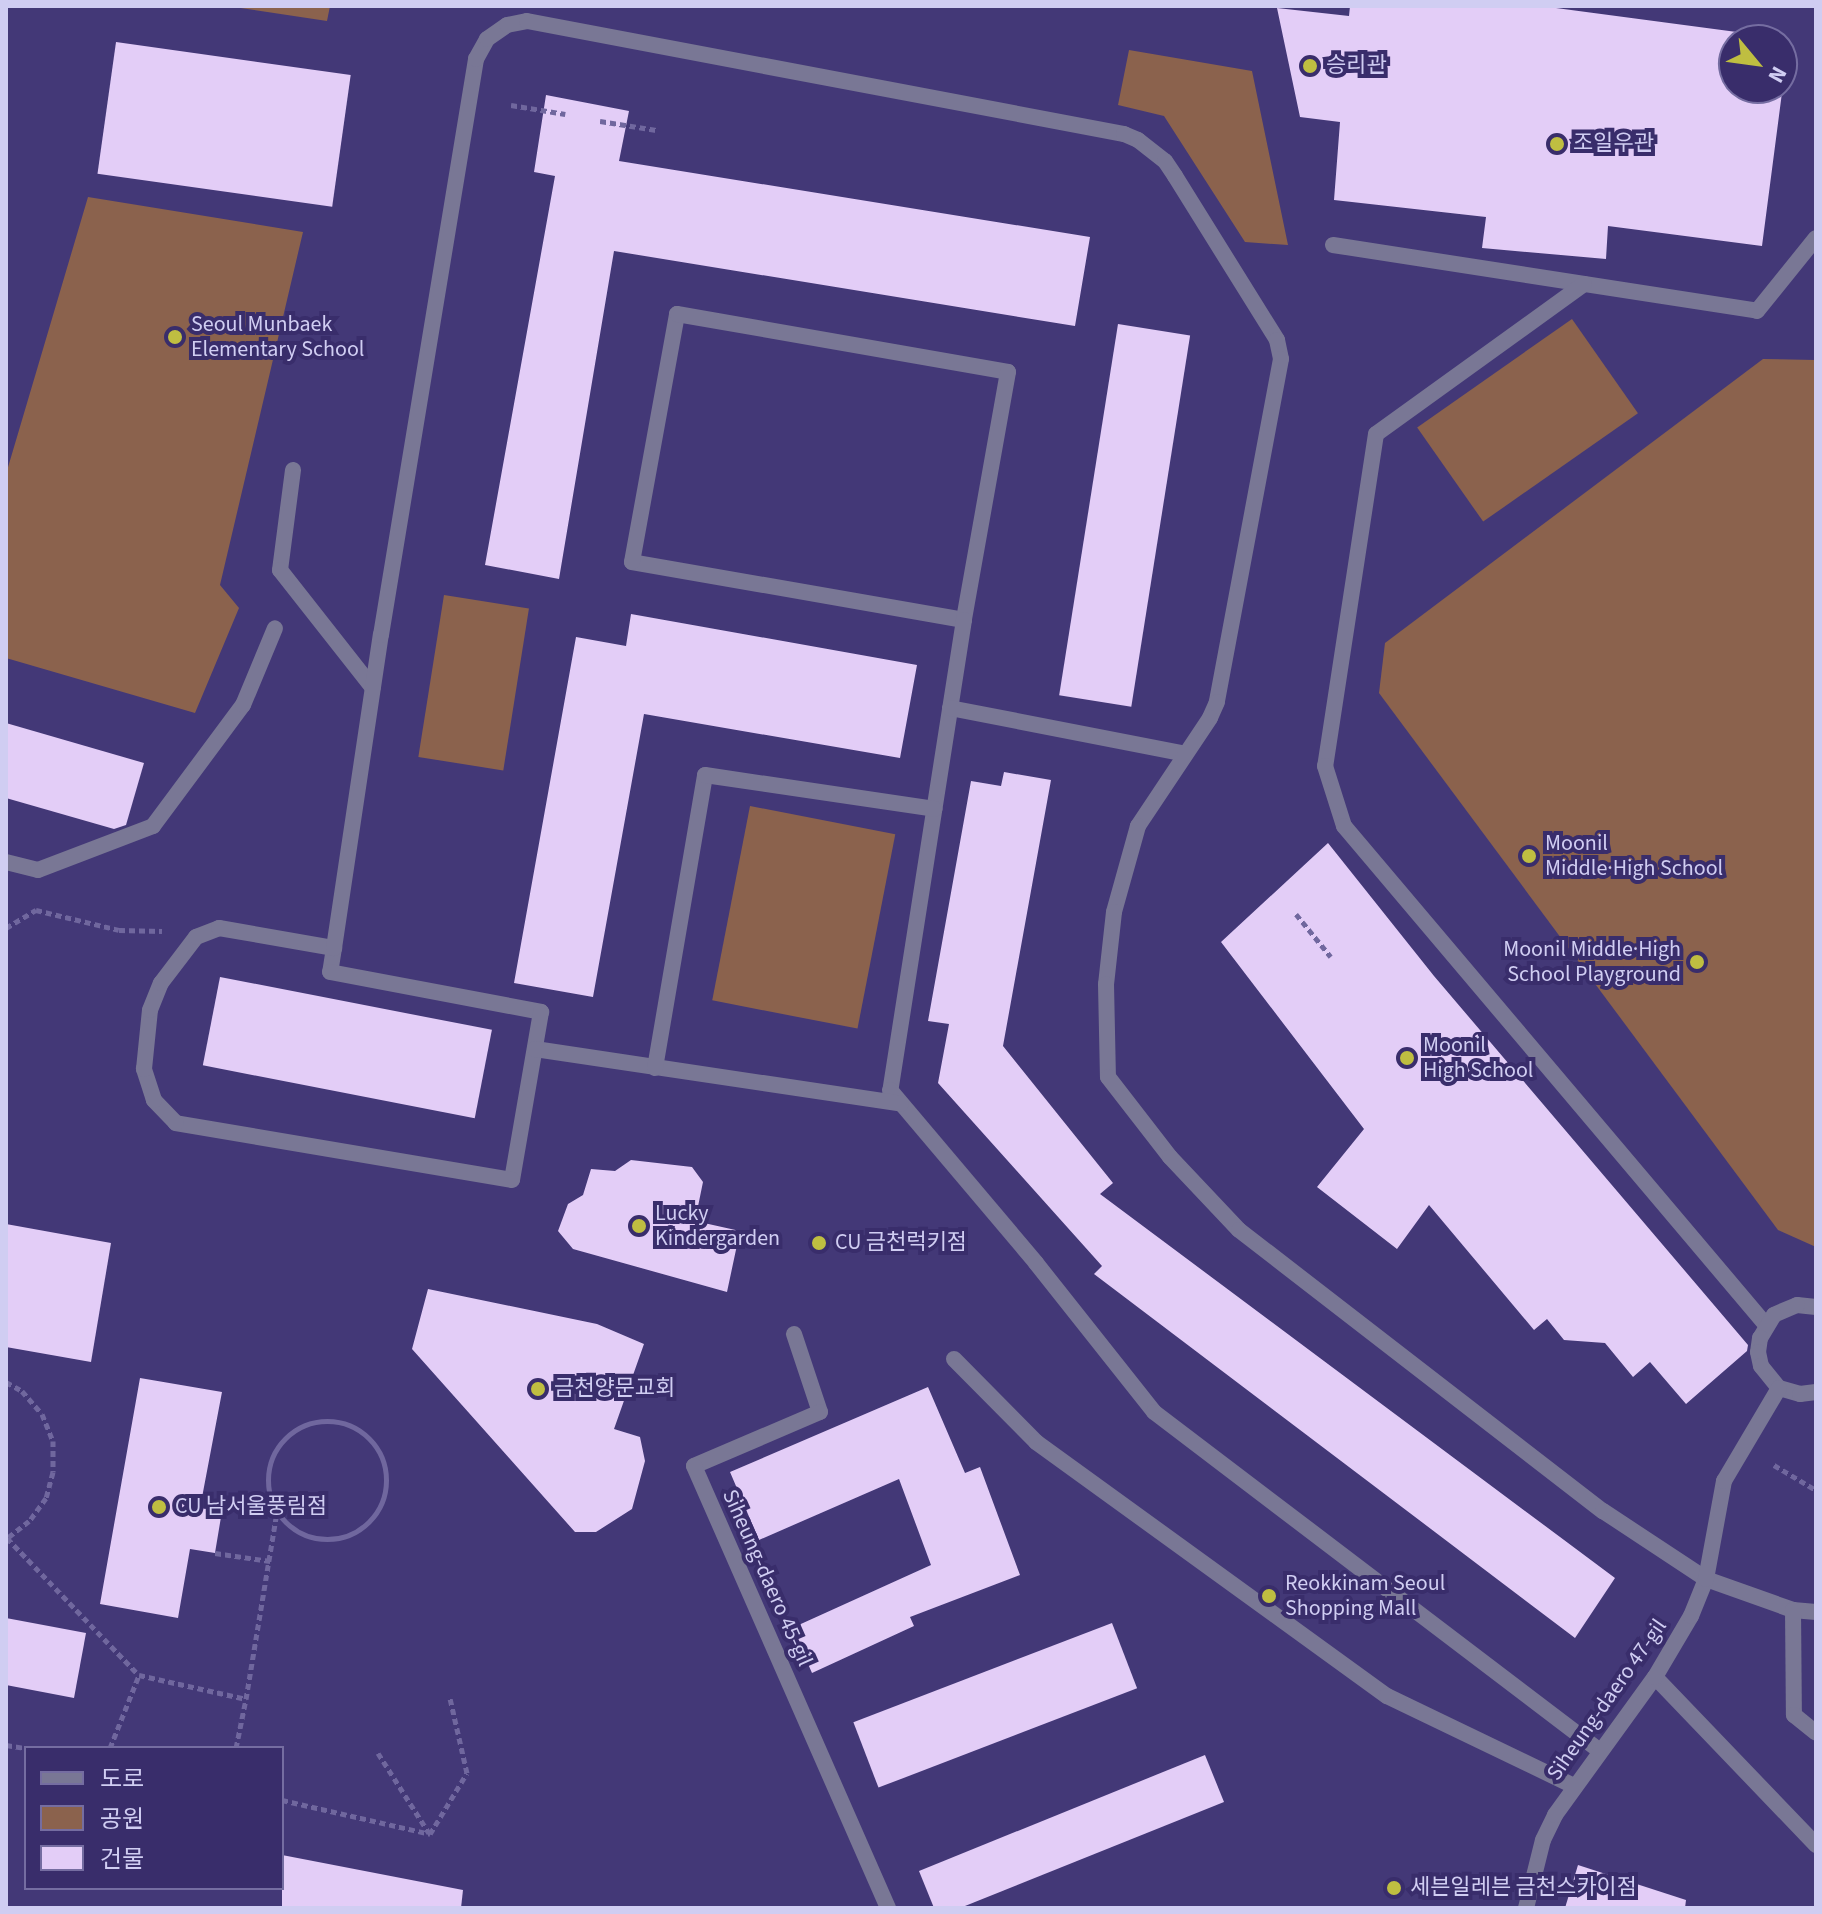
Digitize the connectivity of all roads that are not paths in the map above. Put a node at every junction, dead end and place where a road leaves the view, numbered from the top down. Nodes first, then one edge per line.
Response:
1 (1816, 238) edge
2 (1333, 245) dead end
3 (1584, 284) junction
4 (293, 470) dead end
5 (964, 620) junction
6 (275, 628) dead end
7 (373, 688) junction
8 (950, 708) junction
9 (1186, 754) junction
10 (934, 809) junction
11 (6, 862) edge
12 (334, 948) junction
13 (535, 1049) junction
14 (655, 1068) junction
15 (901, 1104) junction
16 (1816, 1307) edge
17 (1766, 1325) junction
18 (794, 1334) dead end
19 (954, 1359) dead end
20 (1779, 1388) junction
21 (1816, 1392) edge
22 (1706, 1579) junction
23 (1793, 1610) junction
24 (1816, 1612) edge
25 (1655, 1677) junction
26 (1816, 1733) edge
27 (1600, 1751) junction
28 (1574, 1786) junction
29 (1816, 1845) edge
30 (888, 1908) edge
31 (1526, 1908) edge

1 - 3 street
2 - 3 street
3 - 17 street
4 - 7 street
5 - 5 street
5 - 8 street
6 - 11 street
7 - 9 street
7 - 12 street
8 - 9 street
8 - 10 street
9 - 22 street
10 - 14 street
10 - 15 street
12 - 13 street
12 - 13 street
13 - 14 street
14 - 15 street
15 - 27 street
16 - 17 street
17 - 20 street
18 - 30 street, Siheung-daero 45-gil
19 - 28 street
20 - 21 street
20 - 22 street, Siheung-daero 47-gil
22 - 23 street
22 - 25 street, Siheung-daero 47-gil
23 - 24 street
23 - 26 street
25 - 27 street, Siheung-daero 47-gil
25 - 29 street
27 - 28 street, Siheung-daero 47-gil
28 - 31 street, Siheung-daero 47-gil

